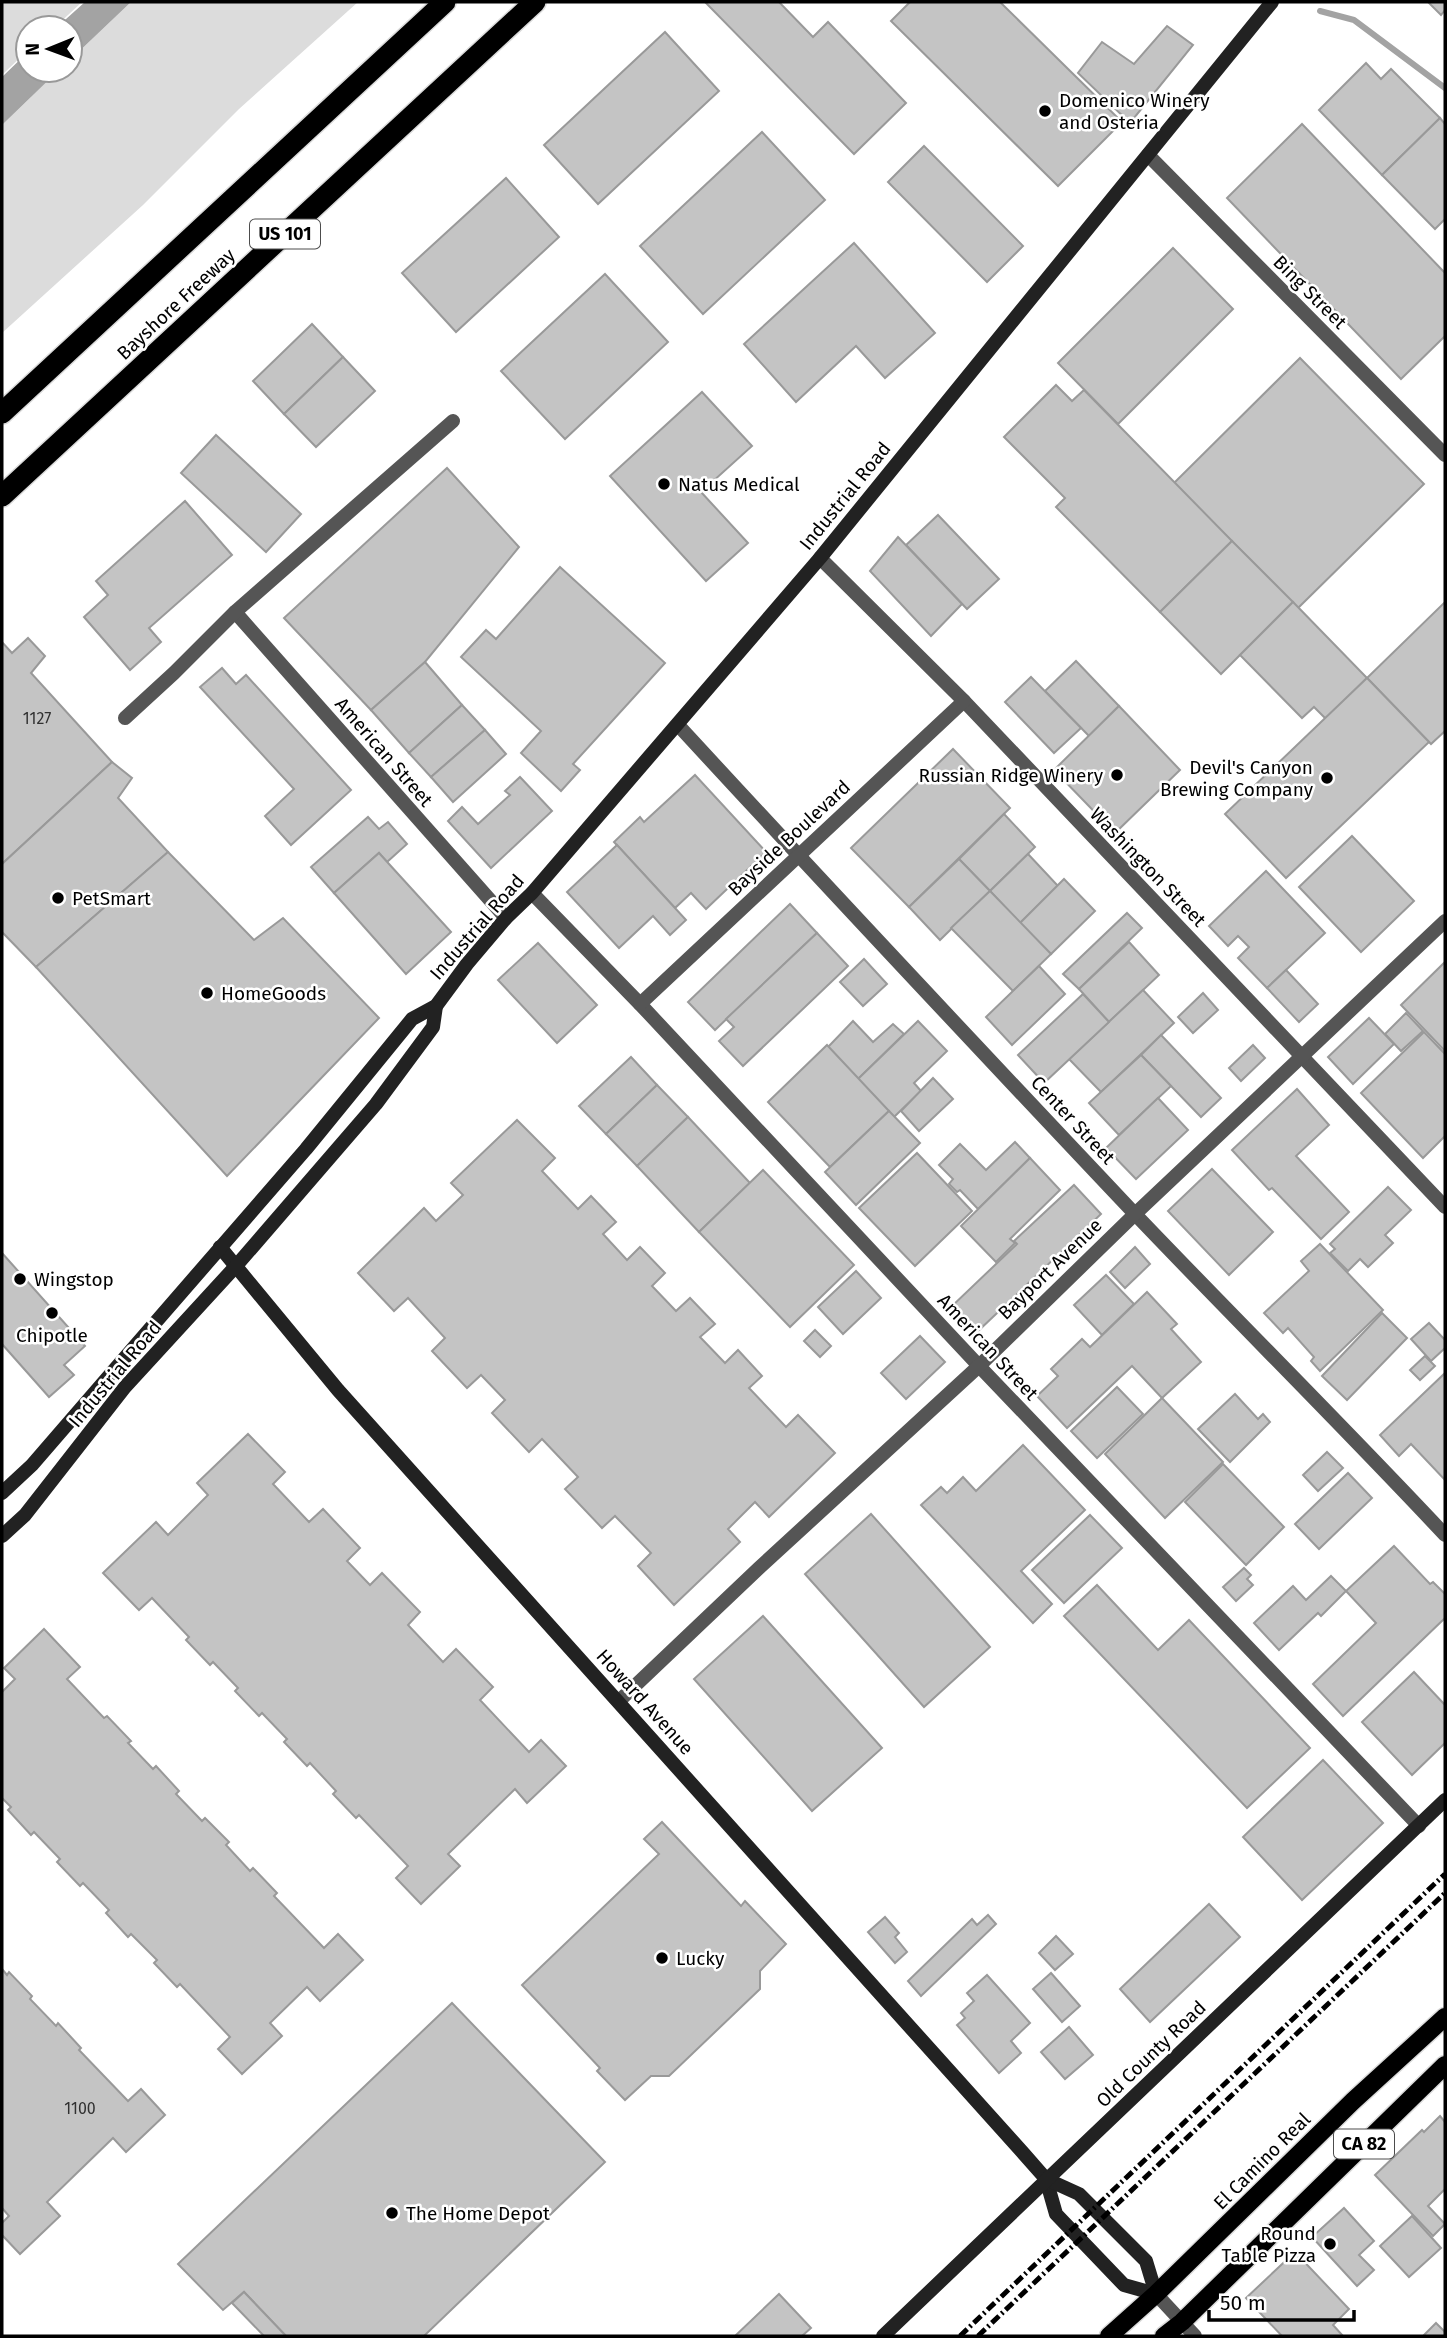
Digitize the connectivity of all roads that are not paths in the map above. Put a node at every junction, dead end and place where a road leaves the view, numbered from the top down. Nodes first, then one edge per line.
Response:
1 (444, 2) edge
2 (535, 2) edge
3 (1272, 2) edge
4 (1149, 155) junction
5 (2, 414) edge
6 (453, 421) dead end
7 (1445, 455) edge
8 (2, 498) edge
9 (820, 558) junction
10 (235, 612) junction
11 (964, 701) junction
12 (125, 718) dead end
13 (678, 725) junction
14 (798, 855) junction
15 (531, 893) junction
16 (506, 918) junction
17 (1445, 921) edge
18 (640, 1004) junction
19 (436, 1006) junction
20 (1303, 1056) junction
21 (1445, 1207) edge
22 (1135, 1214) junction
23 (220, 1247) junction
24 (236, 1266) junction
25 (979, 1366) junction
26 (2, 1493) edge
27 (1445, 1535) edge
28 (2, 1536) edge
29 (620, 1702) junction
30 (1445, 1800) edge
31 (1419, 1826) junction
32 (1445, 2017) edge
33 (1445, 2065) edge
34 (1045, 2179) junction
35 (1156, 2294) junction
36 (1182, 2322) junction
37 (883, 2336) edge
38 (1109, 2336) edge
39 (1164, 2336) edge
40 (1195, 2336) edge

1 - 5 highway, Bayshore Freeway / US 101
2 - 8 highway, Bayshore Freeway / US 101
3 - 4 main road, Industrial Road
4 - 7 street, Bing Street
4 - 9 main road, Industrial Road
6 - 10 street
9 - 11 street, Washington Street
9 - 13 main road, Industrial Road
10 - 12 street
10 - 16 street, American Street
11 - 14 street, Bayside Boulevard
11 - 20 street, Washington Street
13 - 14 street, Center Street
13 - 15 main road, Industrial Road
14 - 18 street, Bayside Boulevard
14 - 22 street, Center Street
15 - 16 main road, Industrial Road
15 - 18 street, American Street
16 - 19 main road, Industrial Road
17 - 20 street, Bayport Avenue
18 - 25 street, American Street
19 - 23 main road, Industrial Road
19 - 24 main road, Industrial Road
20 - 21 street, Washington Street
20 - 22 street, Bayport Avenue
22 - 25 street, Bayport Avenue
22 - 27 street, Center Street
23 - 24 main road, Howard Avenue
23 - 26 main road, Industrial Road
24 - 28 main road, Industrial Road
24 - 29 main road, Howard Avenue
25 - 29 street, Bayport Avenue
25 - 31 street, American Street
29 - 34 main road, Howard Avenue
30 - 31 main road, Old County Road
31 - 34 main road, Old County Road
32 - 35 main road, El Camino Real / CA 82
33 - 36 main road, CA 82
34 - 35 main road, Howard Avenue
34 - 35 main road, Howard Avenue
34 - 37 main road, Old County Road
35 - 36 street, Howard Avenue
35 - 38 main road, El Camino Real / CA 82
36 - 39 main road, CA 82
36 - 40 street, Howard Avenue

